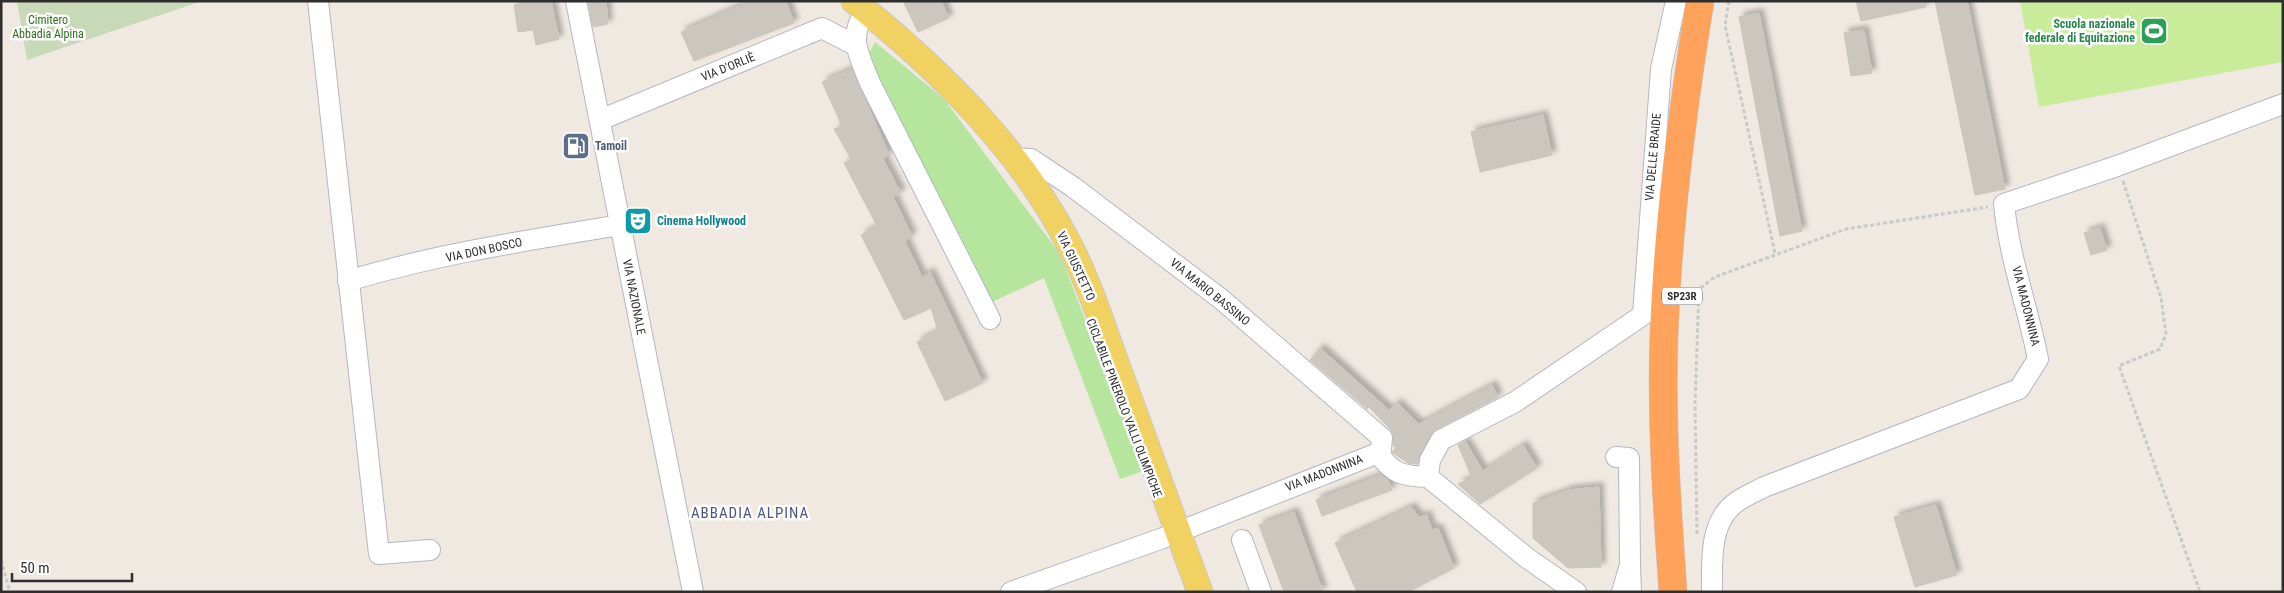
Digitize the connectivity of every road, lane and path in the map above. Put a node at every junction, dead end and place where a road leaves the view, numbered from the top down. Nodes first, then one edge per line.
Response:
1 (318, 1) edge
2 (576, 1) edge
3 (1676, 1) edge
4 (1700, 1) edge
5 (1715, 1) edge
6 (1729, 1) edge
7 (860, 6) edge
8 (855, 45) junction
9 (2283, 104) edge
10 (600, 120) junction
11 (1014, 158) junction
12 (2117, 166) junction
13 (2004, 204) junction
14 (620, 225) junction
15 (1775, 253) junction
16 (348, 281) junction
17 (990, 319) dead end
18 (1378, 453) junction
19 (1616, 457) dead end
20 (1428, 477) junction
21 (1178, 530) junction
22 (1242, 540) dead end
23 (1698, 543) dead end
24 (430, 550) dead end
25 (1, 560) edge
26 (1630, 565) junction
27 (10, 592) edge
28 (694, 592) edge
29 (1011, 592) edge
30 (1200, 592) edge
31 (1260, 592) edge
32 (1576, 592) edge
33 (1622, 592) edge
34 (1631, 592) edge
35 (1673, 592) edge
36 (1686, 592) edge
37 (1712, 592) edge
38 (2200, 592) edge

1 - 16 street
2 - 10 street, VIA NAZIONALE
3 - 20 street, VIA DELLE BRAIDE
4 - 35 highway, SP23R
5 - 36 highway, SP23R
6 - 15 path
7 - 8 street
7 - 11 main road, VIA GIUSTETTO
8 - 10 street, VIA D'ORLIÈ
8 - 17 street
9 - 12 street
10 - 14 street, VIA NAZIONALE
11 - 18 street, VIA MARIO BASSINO
11 - 21 main road, VIA GIUSTETTO
12 - 13 street
12 - 38 path
13 - 15 path
13 - 37 street, VIA MADONNINA
14 - 16 street, VIA DON BOSCO
14 - 28 street, VIA NAZIONALE
15 - 23 path
16 - 24 street
18 - 20 street, VIA MADONNINA
18 - 21 street, VIA MADONNINA
19 - 26 street
20 - 32 street
21 - 29 street, VIA MADONNINA
21 - 30 main road, VIA GIUSTETTO
22 - 31 street
25 - 27 path
26 - 33 street
26 - 34 street

